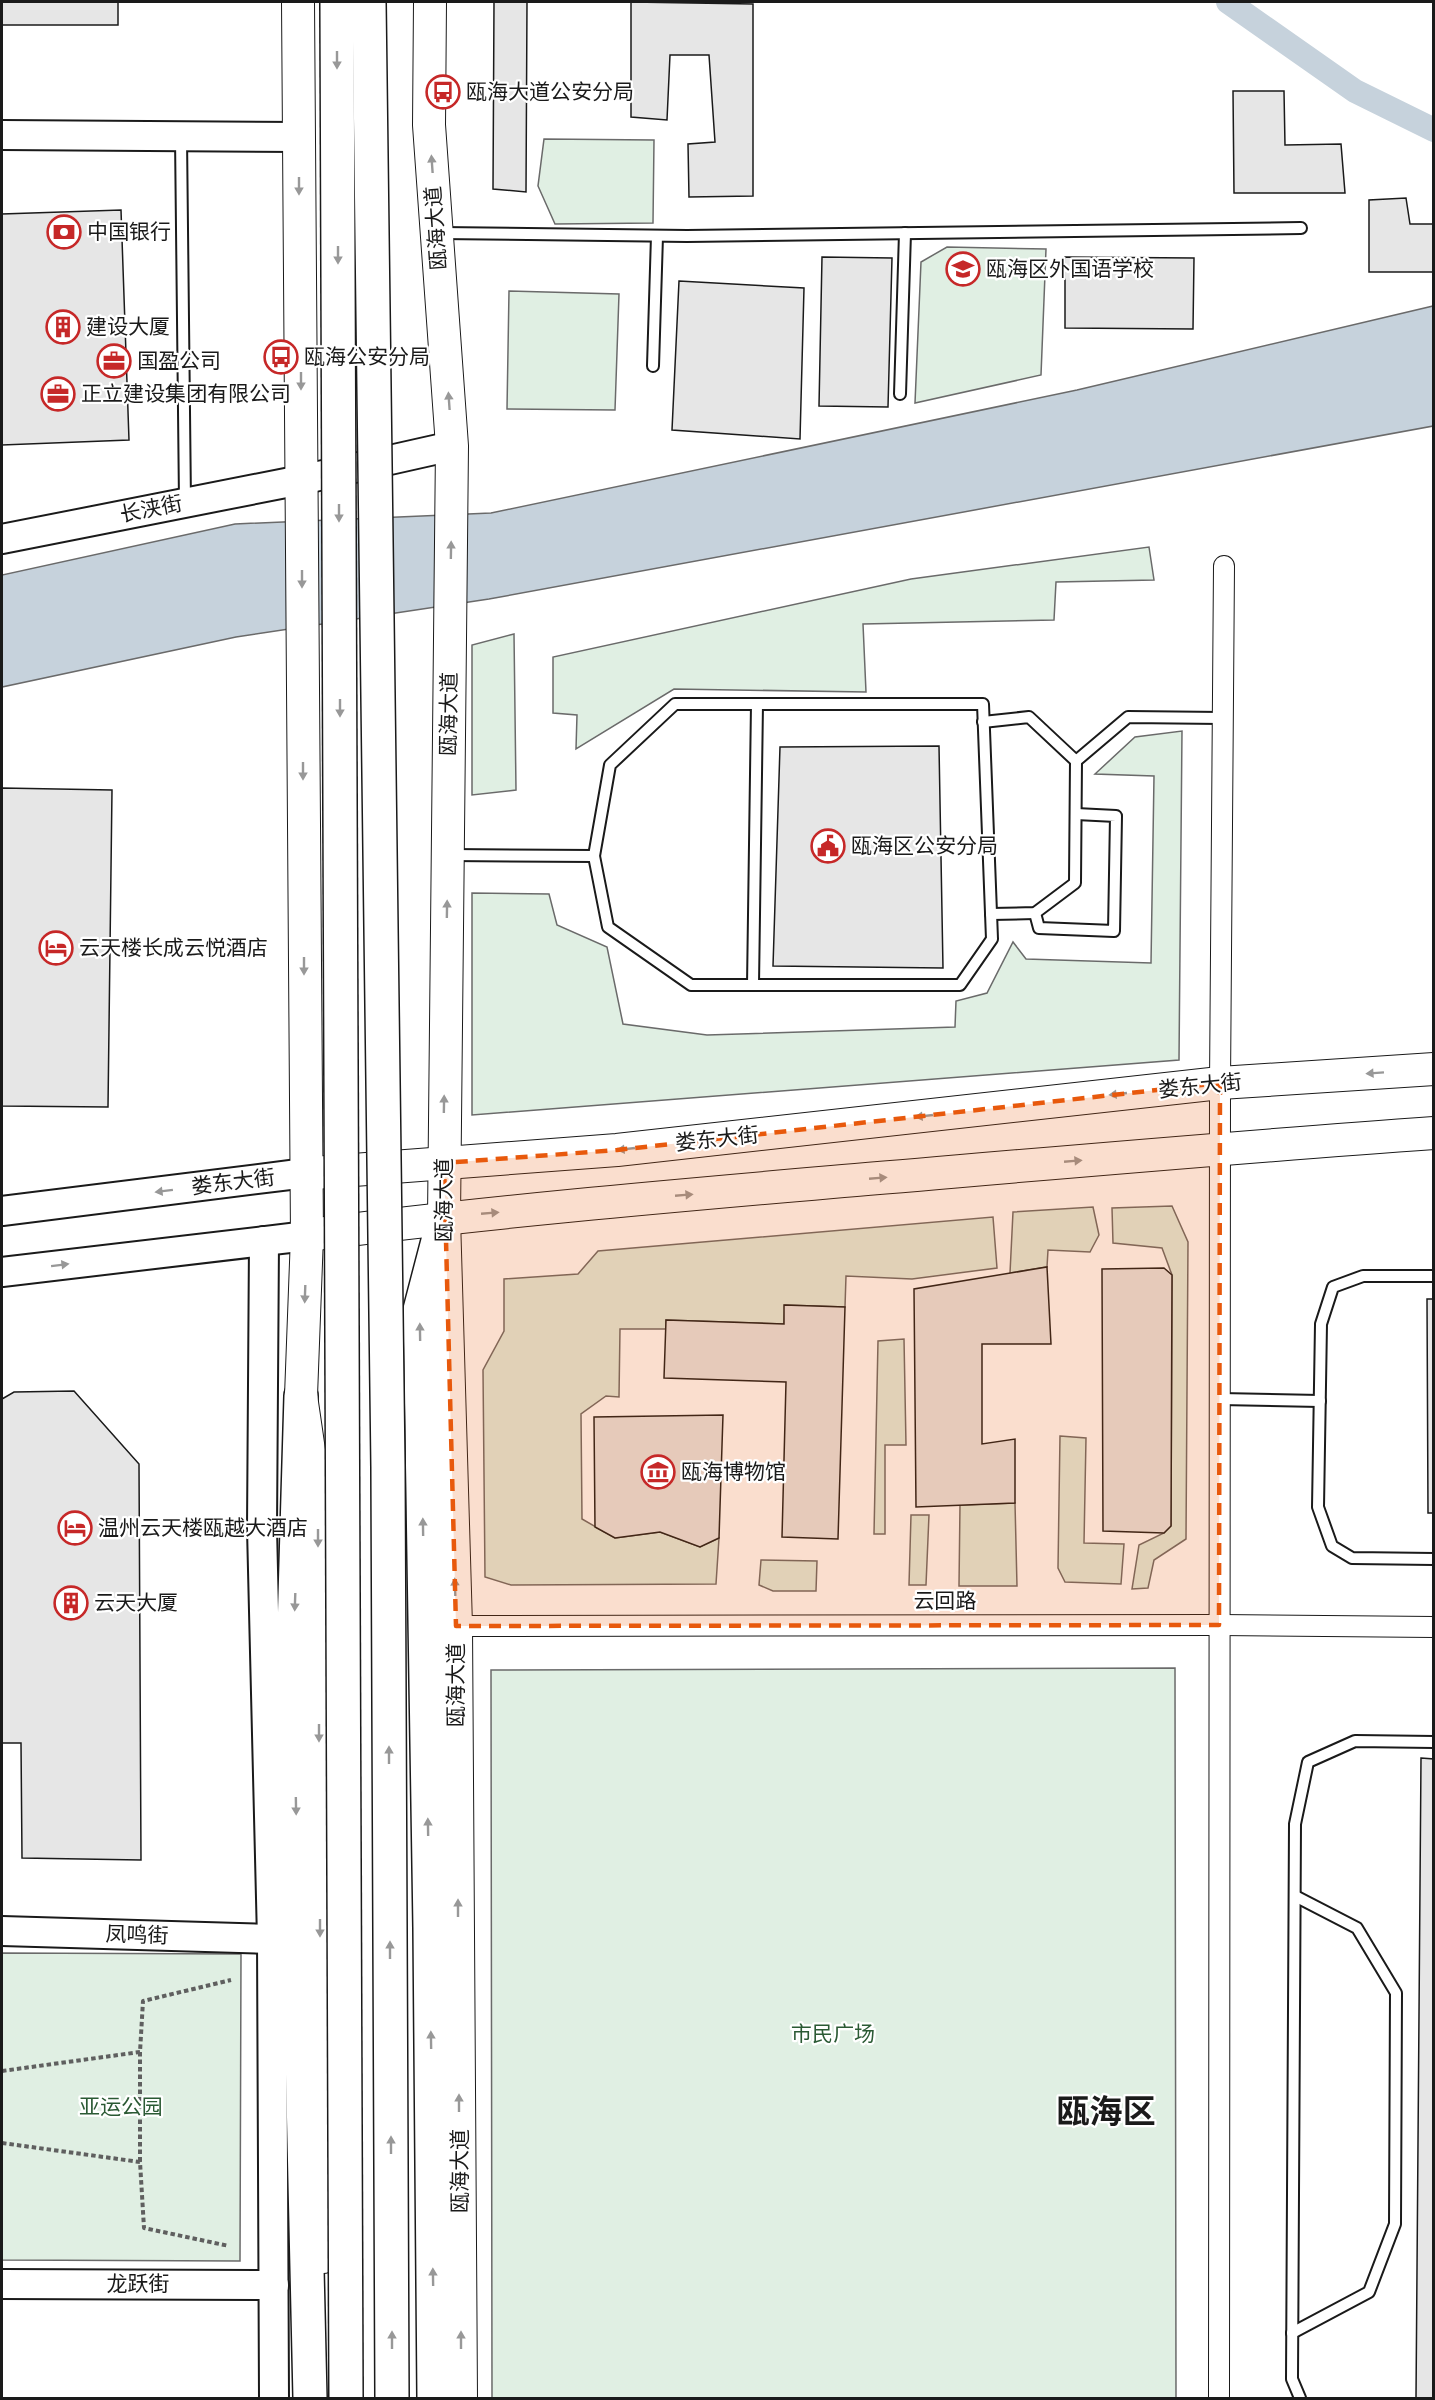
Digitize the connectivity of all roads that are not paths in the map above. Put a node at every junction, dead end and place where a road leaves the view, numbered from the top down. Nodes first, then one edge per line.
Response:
1 (298, 2) edge
2 (337, 2) edge
3 (369, 2) edge
4 (430, 2) edge
5 (2, 135) edge
6 (181, 136) junction
7 (299, 137) junction
8 (1302, 228) dead end
9 (437, 233) junction
10 (905, 233) junction
11 (657, 236) junction
12 (653, 366) dead end
13 (900, 394) dead end
14 (452, 446) junction
15 (301, 480) junction
16 (185, 502) junction
17 (2, 539) edge
18 (1224, 566) dead end
19 (757, 704) junction
20 (1222, 718) junction
21 (983, 722) junction
22 (1076, 761) junction
23 (1076, 814) junction
24 (447, 855) junction
25 (594, 856) junction
26 (1035, 913) junction
27 (991, 914) junction
28 (753, 985) junction
29 (1434, 1069) edge
30 (1220, 1083) junction
31 (1434, 1133) edge
32 (1220, 1148) junction
33 (444, 1163) junction
34 (306, 1173) junction
35 (2, 1211) edge
36 (444, 1218) junction
37 (307, 1236) junction
38 (264, 1241) junction
39 (2, 1272) edge
40 (1434, 1276) edge
41 (302, 1396) junction
42 (1220, 1400) junction
43 (1320, 1401) junction
44 (1434, 1559) edge
45 (1220, 1624) junction
46 (456, 1626) junction
47 (1434, 1627) edge
48 (1434, 1742) edge
49 (1295, 1896) junction
50 (2, 1931) edge
51 (272, 1939) junction
52 (2, 2284) edge
53 (274, 2285) junction
54 (1292, 2333) junction
55 (274, 2398) edge
56 (310, 2398) edge
57 (324, 2398) edge
58 (346, 2398) edge
59 (393, 2398) edge
60 (434, 2398) edge
61 (461, 2398) edge
62 (1219, 2398) edge
63 (1300, 2398) edge

1 - 7 main road
2 -> 58 highway, bridge
59 -> 3 highway, bridge
9 -> 4 main road, 瓯海大道
5 - 6 street
6 - 7 street
6 - 16 lane
7 -> 15 main road
8 - 10 lane
9 - 11 lane
14 -> 9 main road, 瓯海大道
10 - 11 lane
10 - 13 lane
11 - 12 lane
14 - 15 street, 长浃街
24 -> 14 main road, 瓯海大道
15 - 16 street, 长浃街
15 -> 34 main road
16 - 17 street, 长浃街
18 - 20 street
19 - 21 lane
19 - 25 lane
19 - 28 lane
20 - 22 lane
20 - 30 street
21 - 22 lane
21 - 27 lane
22 - 23 lane
23 - 26 lane
23 - 26 lane
24 - 25 lane
33 -> 24 main road, 瓯海大道
25 - 28 lane
26 - 27 lane
27 - 28 lane
29 -> 30 main road, 娄东大街
30 - 32 street
30 -> 33 main road, 娄东大街
31 - 32 main road
36 -> 32 main road
32 - 42 street
33 - 34 main road, 娄东大街
33 - 36 main road, 瓯海大道
34 -> 35 street, 娄东大街
34 - 37 main road
36 - 37 main road
46 -> 36 main road, 瓯海大道
60 -> 36 highway
37 - 38 street
37 -> 41 main road
39 -> 38 street
38 - 51 street
40 - 43 lane
41 -> 56 highway
41 -> 57 main road
42 - 43 lane
42 - 45 street
43 - 44 lane
45 - 46 street, 云回路
45 - 47 street, 云回路
45 - 62 street
61 -> 46 main road, 瓯海大道
48 - 49 lane
49 - 54 lane
49 - 54 lane
50 - 51 street, 凤鸣街
51 - 53 street
52 - 53 street, 龙跃街
53 - 55 street
54 - 63 lane

